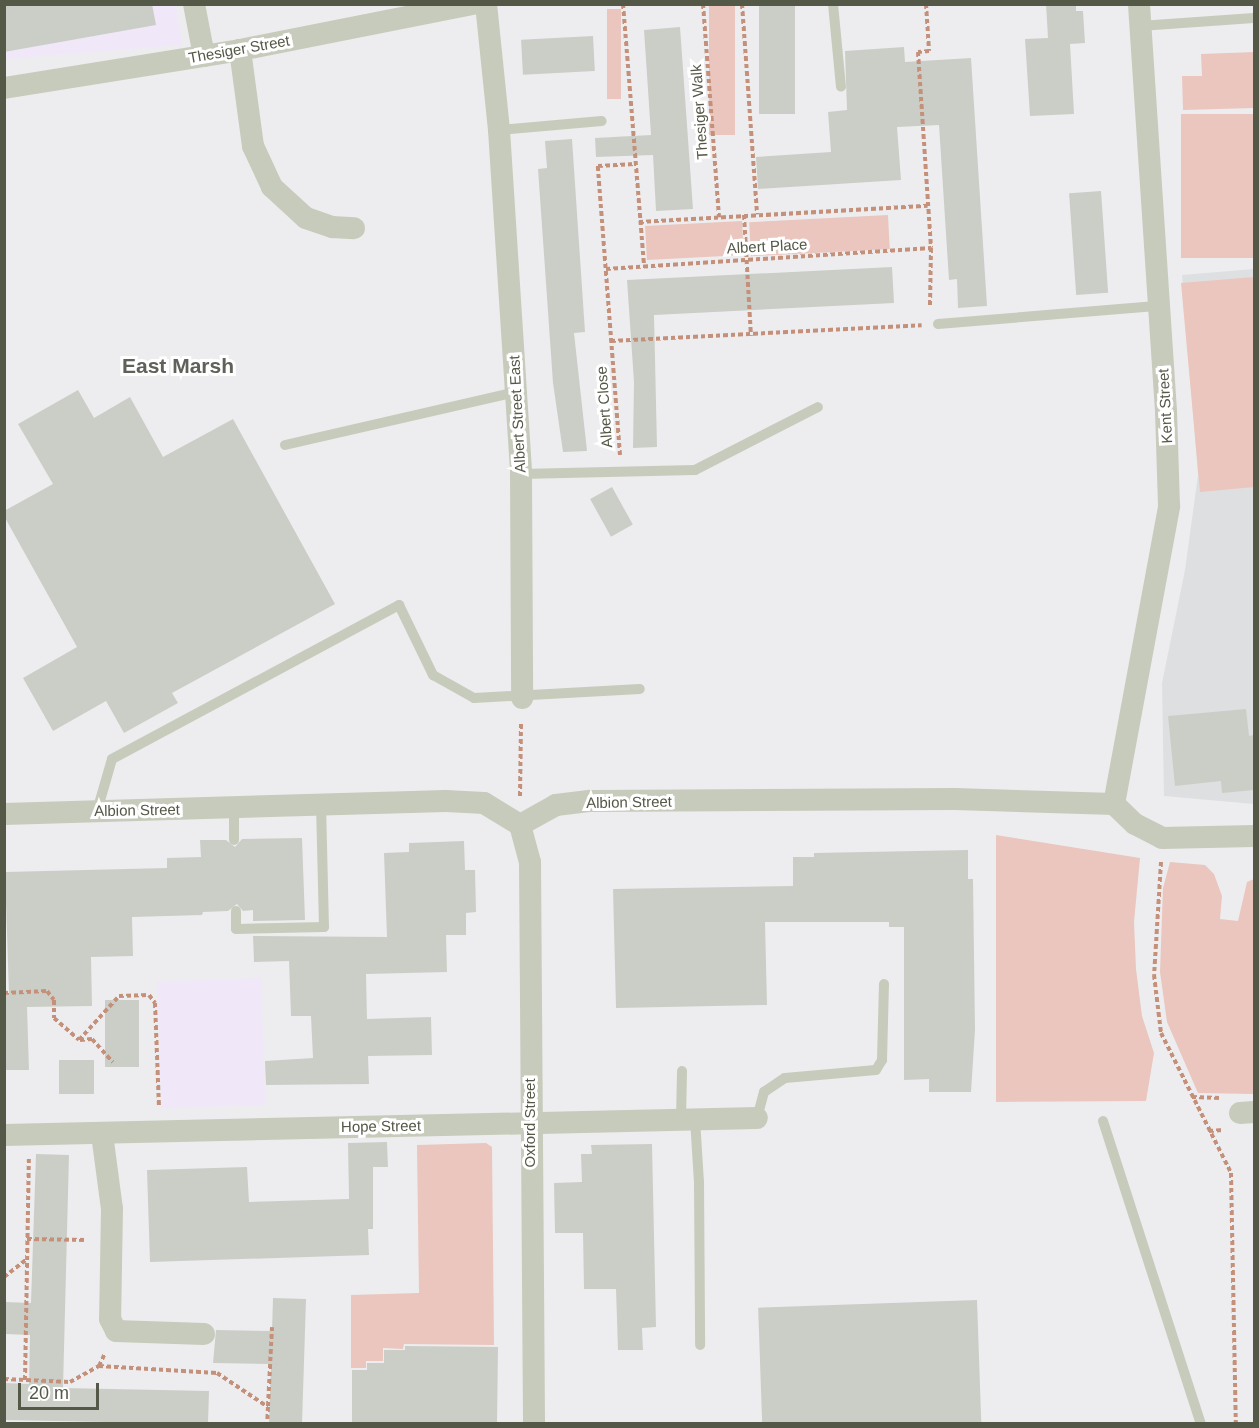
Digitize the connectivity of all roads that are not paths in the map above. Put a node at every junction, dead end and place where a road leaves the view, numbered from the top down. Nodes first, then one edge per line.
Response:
1 (194, 4) edge
2 (472, 4) edge
3 (486, 4) edge
4 (833, 4) edge
5 (402, 11) edge
6 (1140, 16) edge
7 (1254, 18) edge
8 (240, 50) junction
9 (204, 56) junction
10 (840, 87) dead end
11 (4, 88) edge
12 (602, 121) dead end
13 (500, 130) junction
14 (354, 228) dead end
15 (1159, 306) junction
16 (934, 324) road end
17 (516, 392) junction
18 (818, 407) dead end
19 (285, 445) dead end
20 (520, 474) junction
21 (640, 689) dead end
22 (522, 698) junction
23 (1114, 804) junction
24 (321, 807) junction
25 (234, 809) junction
26 (97, 811) junction
27 (4, 814) edge
28 (520, 825) junction
29 (1254, 836) edge
30 (234, 840) dead end
31 (236, 911) dead end
32 (884, 984) dead end
33 (682, 1071) dead end
34 (757, 1118) joint
35 (688, 1119) junction
36 (1104, 1121) dead end
37 (529, 1123) junction
38 (102, 1134) junction
39 (4, 1135) edge
40 (204, 1335) dead end
41 (700, 1345) dead end
42 (534, 1424) edge
43 (1201, 1424) edge

1 - 9 street
2 - 5 street, Thesiger Street
3 - 13 street, Albert Street East
4 - 10 lane
5 - 8 street, Thesiger Street
6 - 7 lane
6 - 15 street, Kent Street
8 - 9 street, Thesiger Street
8 - 14 street
9 - 11 street, Thesiger Street
12 - 13 lane
13 - 17 street, Albert Street East
15 - 16 lane
15 - 23 street, Kent Street
17 - 19 lane
17 - 20 street, Albert Street East
18 - 20 lane
20 - 22 street, Albert Street East
21 - 22 lane
22 - 26 lane
23 - 28 street, Albion Street
23 - 29 street
24 - 25 street, Albion Street
24 - 28 street, Albion Street
24 - 31 lane
25 - 26 street, Albion Street
25 - 30 lane
26 - 27 street, Albion Street
28 - 37 street, Oxford Street
32 - 34 lane
33 - 35 lane
34 - 35 street, Hope Street
35 - 37 street, Hope Street
35 - 41 lane
36 - 43 lane
37 - 38 street, Hope Street
37 - 42 street, Oxford Street
38 - 39 street, Hope Street
38 - 40 street

